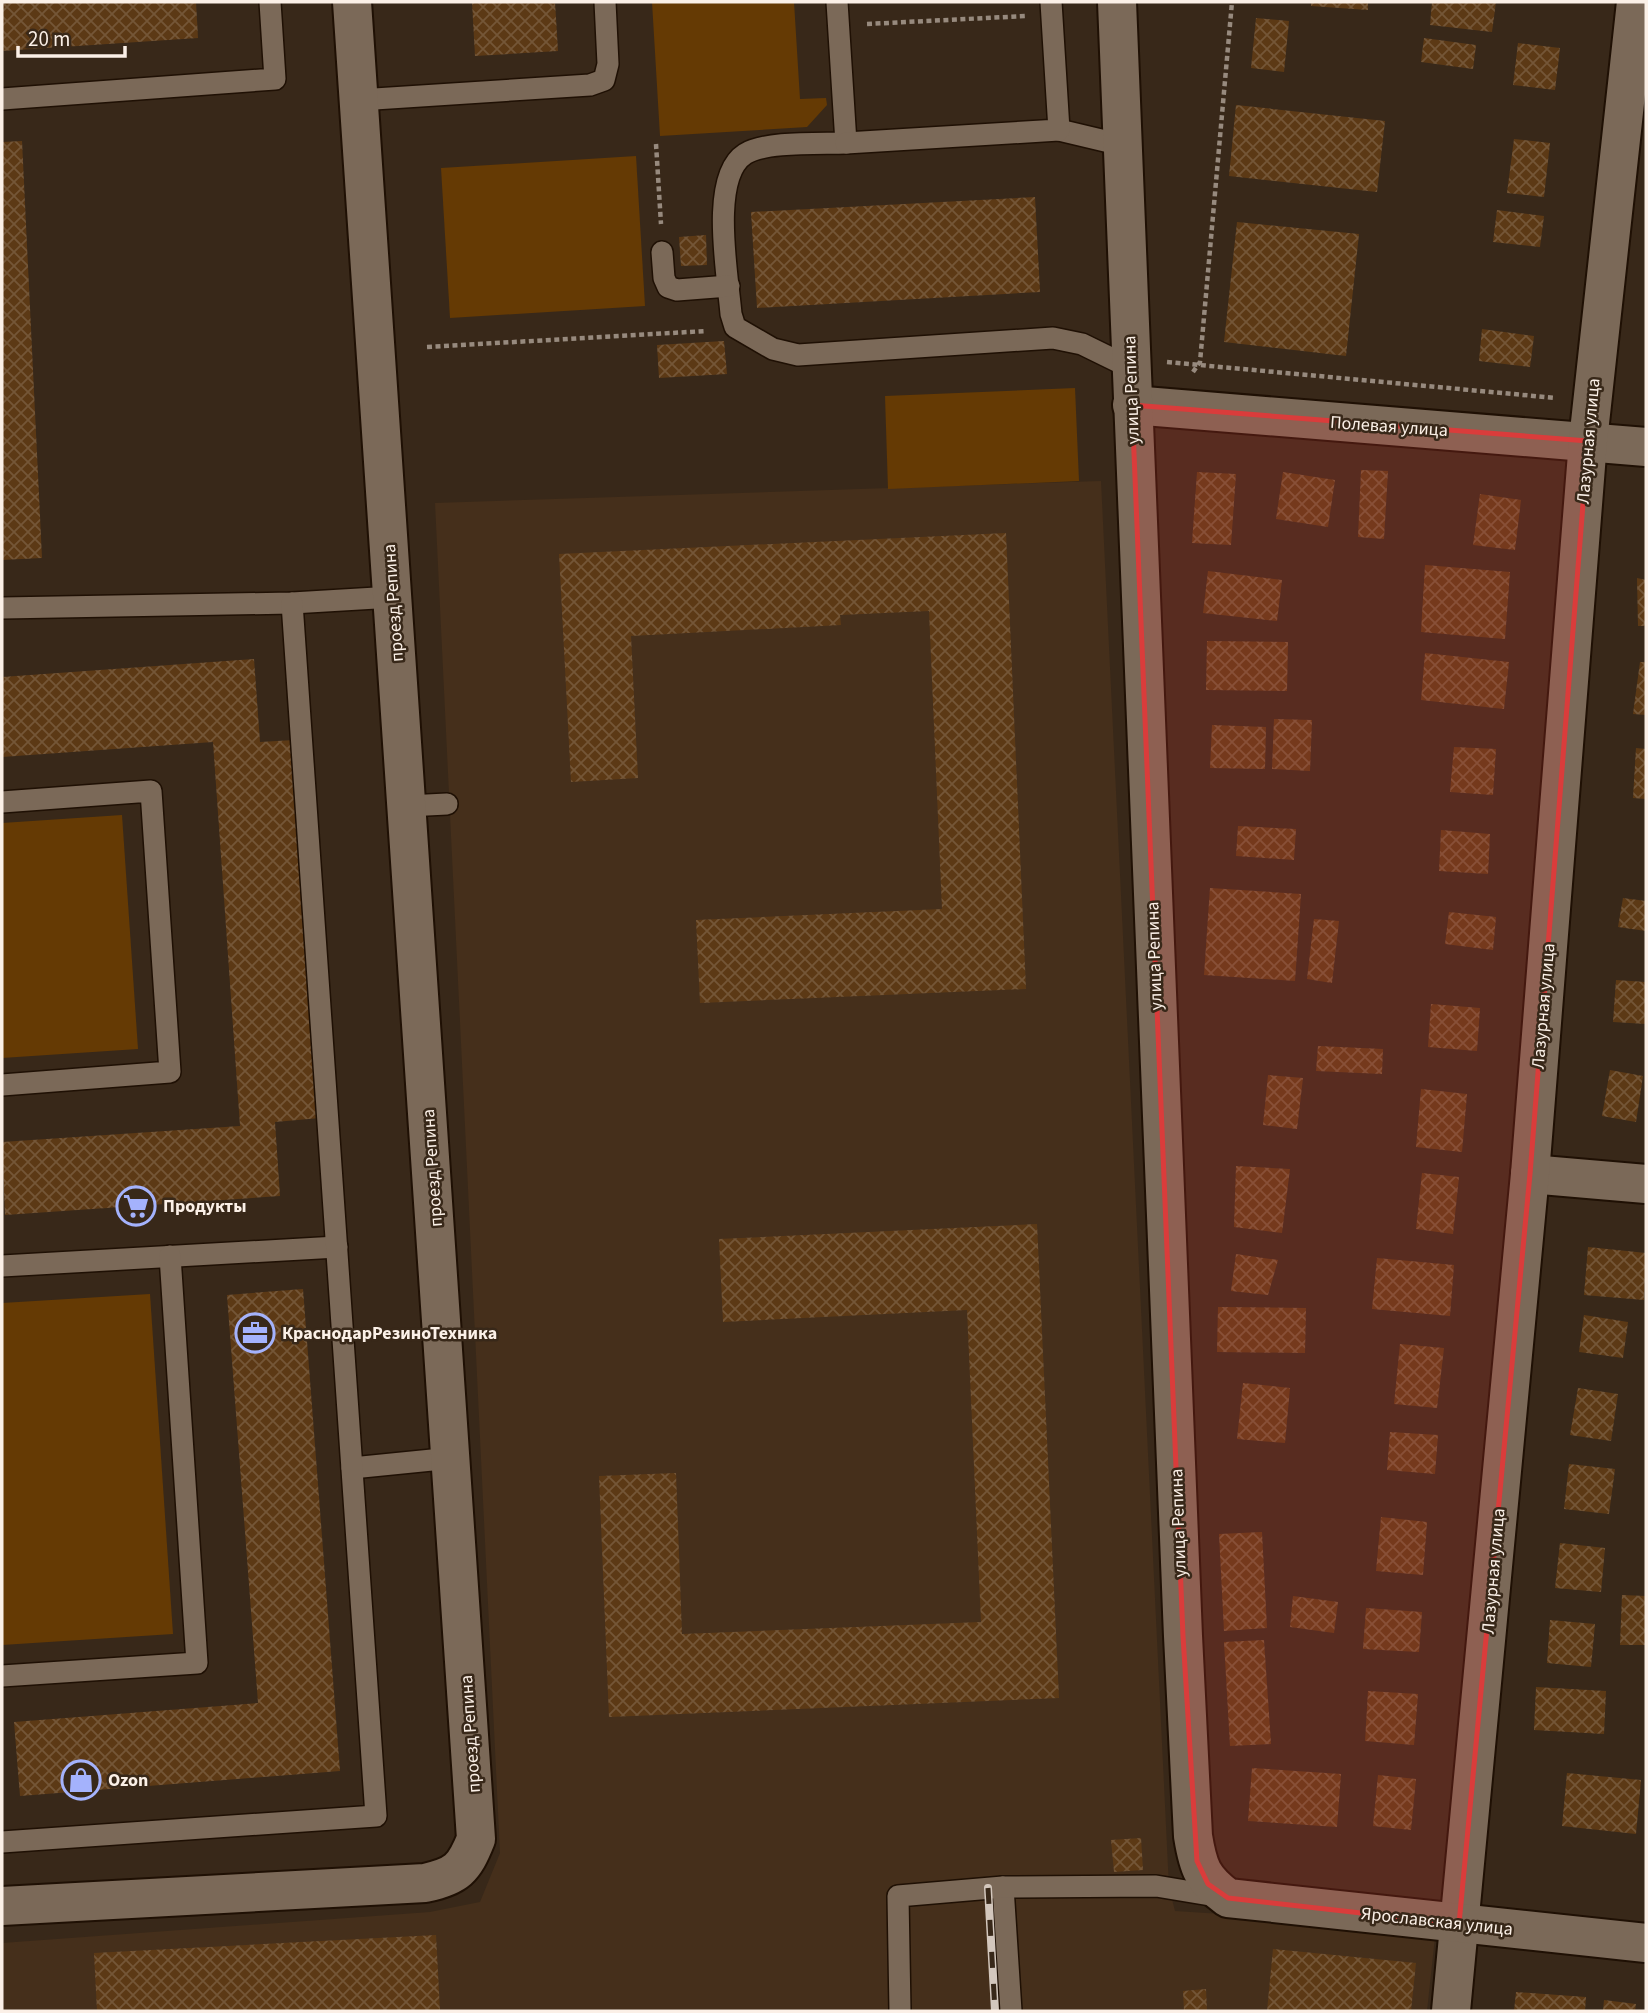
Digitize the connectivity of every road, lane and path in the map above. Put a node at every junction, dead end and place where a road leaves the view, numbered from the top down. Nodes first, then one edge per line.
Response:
1 (270, 2) edge
2 (352, 2) edge
3 (605, 2) edge
4 (837, 2) edge
5 (1117, 2) edge
6 (1232, 2) edge
7 (1636, 2) edge
8 (1051, 8) edge
9 (838, 26) junction
10 (1639, 45) edge
11 (2, 99) edge
12 (359, 100) junction
13 (1059, 130) junction
14 (846, 143) junction
15 (656, 144) dead end
16 (1122, 145) junction
17 (662, 253) joint
18 (729, 286) junction
19 (738, 329) junction
20 (427, 347) dead end
21 (1199, 362) junction
22 (1130, 364) junction
23 (1591, 402) junction
24 (1132, 405) junction
25 (1171, 409) junction
26 (1588, 440) junction
27 (1646, 447) edge
28 (393, 597) junction
29 (292, 603) junction
30 (2, 608) edge
31 (2, 802) edge
32 (447, 804) dead end
33 (407, 806) junction
34 (2, 1085) edge
35 (1530, 1174) junction
36 (1646, 1184) edge
37 (337, 1247) junction
38 (170, 1256) junction
39 (2, 1266) edge
40 (452, 1458) junction
41 (352, 1468) junction
42 (2, 1676) edge
43 (2, 1842) edge
44 (1003, 1887) junction
45 (1228, 1898) junction
46 (2, 1906) edge
47 (1459, 1924) junction
48 (1646, 1943) edge
49 (900, 2011) edge
50 (1011, 2011) edge
51 (1451, 2011) edge

1 - 11 lane
2 - 12 street, проезд Репина
3 - 12 lane
4 - 9 lane
5 - 16 street, улица Репина
6 - 21 path
7 - 10 street, Лазурная улица
8 - 9 path
8 - 13 lane
9 - 14 lane
10 - 23 street, Лазурная улица
12 - 28 street, проезд Репина
13 - 14 lane
13 - 16 lane
14 - 18 lane
15 - 17 path
16 - 22 street, улица Репина
17 - 18 lane
18 - 19 lane
19 - 20 path
19 - 22 lane
21 - 22 path
21 - 23 path
21 - 25 path
22 - 24 street, улица Репина
23 - 26 street, Лазурная улица
24 - 25 street, Полевая улица
24 - 45 street, улица Репина
25 - 26 street, Полевая улица
26 - 27 street, Полевая улица
26 - 35 street, Лазурная улица
28 - 29 lane
28 - 33 street, проезд Репина
29 - 30 lane
29 - 37 lane
31 - 34 lane
32 - 33 lane
33 - 40 street, проезд Репина
35 - 36 street
35 - 47 street, Лазурная улица
37 - 38 lane
37 - 41 lane
38 - 39 lane
38 - 42 lane
40 - 41 lane
40 - 46 street, проезд Репина
41 - 43 lane
44 - 45 lane
44 - 49 lane
44 - 50 lane
45 - 47 street, Ярославская улица
47 - 48 street, Ярославская улица
47 - 51 street, Лазурная улица

